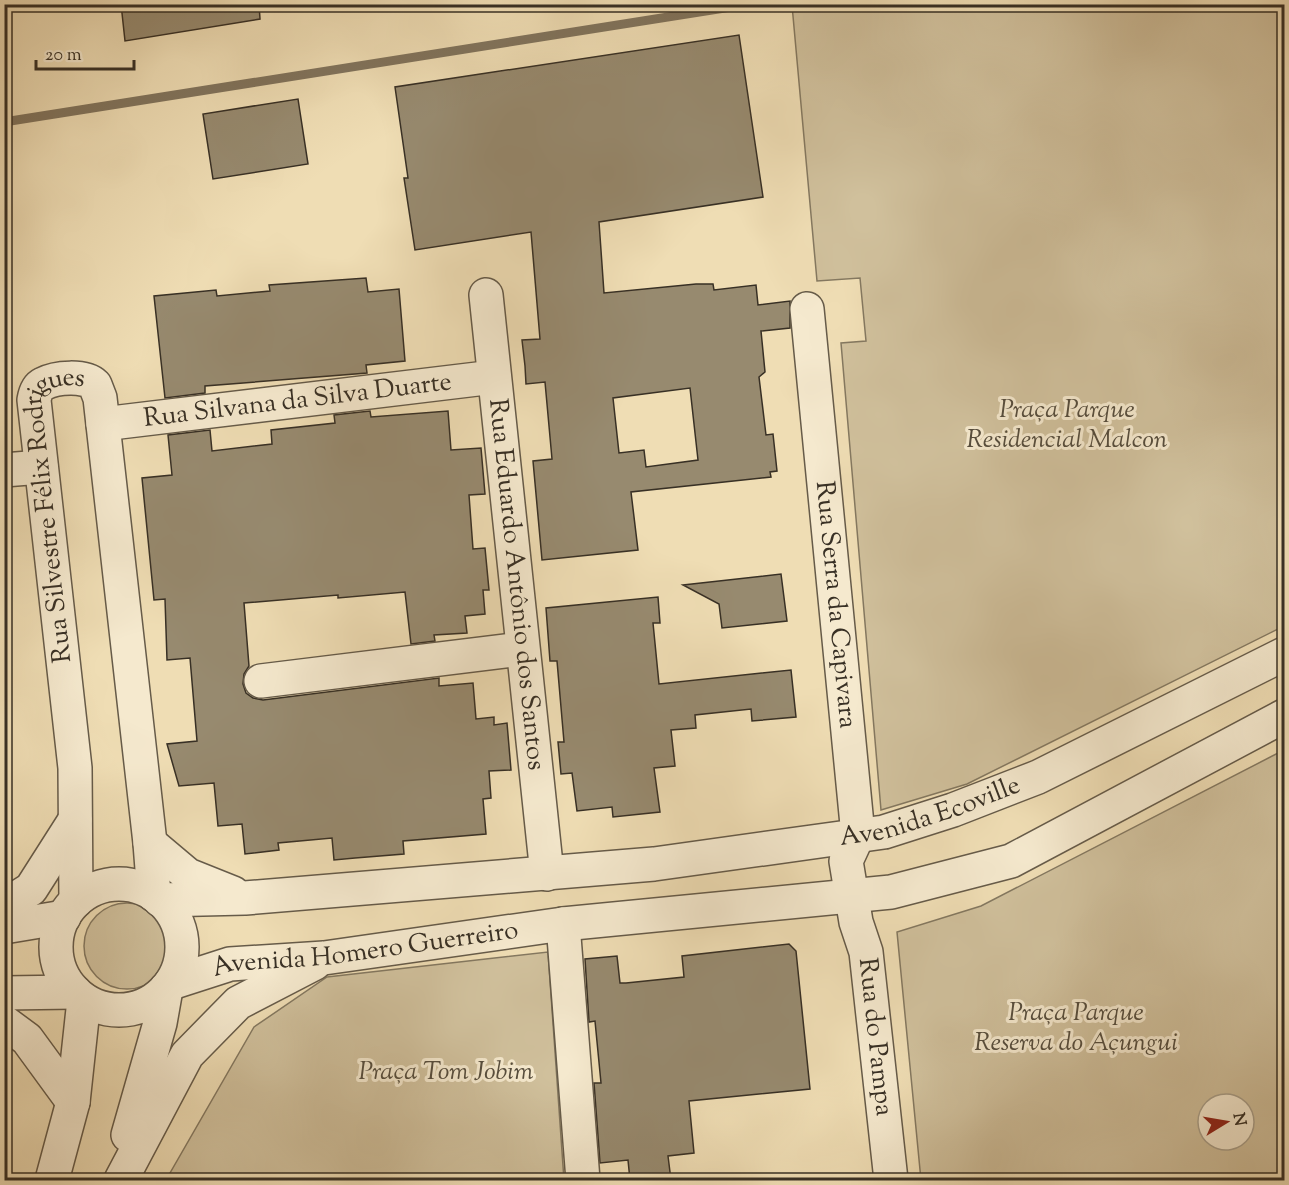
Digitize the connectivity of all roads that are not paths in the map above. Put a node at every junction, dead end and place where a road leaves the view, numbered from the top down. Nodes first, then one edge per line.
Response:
1 (486, 295) dead end
2 (807, 309) dead end
3 (494, 377) junction
4 (103, 424) junction
5 (41, 467) junction
6 (4, 470) edge
7 (521, 649) junction
8 (1284, 654) edge
9 (261, 681) dead end
10 (1284, 716) edge
11 (75, 820) junction
12 (858, 835) junction
13 (150, 843) junction
14 (547, 874) junction
15 (851, 896) junction
16 (157, 898) junction
17 (245, 898) junction
18 (4, 906) edge
19 (70, 909) junction
20 (563, 924) junction
21 (4, 927) edge
22 (324, 958) junction
23 (168, 986) junction
24 (4, 993) edge
25 (80, 996) junction
26 (4, 1022) edge
27 (73, 1102) junction
28 (52, 1180) edge
29 (116, 1180) edge
30 (121, 1180) edge
31 (583, 1180) edge
32 (891, 1180) edge

1 - 3 street, Rua Eduardo Antônio dos Santos
2 - 12 street, Rua Serra da Capivara
3 - 4 street, Rua Silvana da Silva Duarte
3 - 7 street, Rua Eduardo Antônio dos Santos
4 - 5 street, Rua Silvestre Félix Rodrigues
4 - 13 street, Rua Silvestre Félix Rodrigues
5 - 6 street
5 - 11 street, Rua Silvestre Félix Rodrigues
7 - 9 street
7 - 14 street, Rua Eduardo Antônio dos Santos
8 - 12 street, Avenida Ecoville
10 - 15 street
11 - 18 street
11 - 19 street, Rua Silvestre Félix Rodrigues
12 - 14 street, Avenida Ecoville
12 - 15 street, Rua Serra da Capivara
13 - 16 street, Rua Silvestre Félix Rodrigues
13 - 17 street
14 - 17 street, Avenida Homero Guerreiro
15 - 20 street
15 - 32 street, Rua do Pampa
16 - 17 street, Avenida Homero Guerreiro
16 - 19 street
16 - 23 street
19 - 21 street
19 - 25 street
20 - 22 street, Avenida Homero Guerreiro
20 - 31 street
22 - 23 street, Avenida Homero Guerreiro
22 - 30 street
23 - 25 street
23 - 29 street
24 - 25 street
25 - 27 street
26 - 27 street
27 - 28 street

